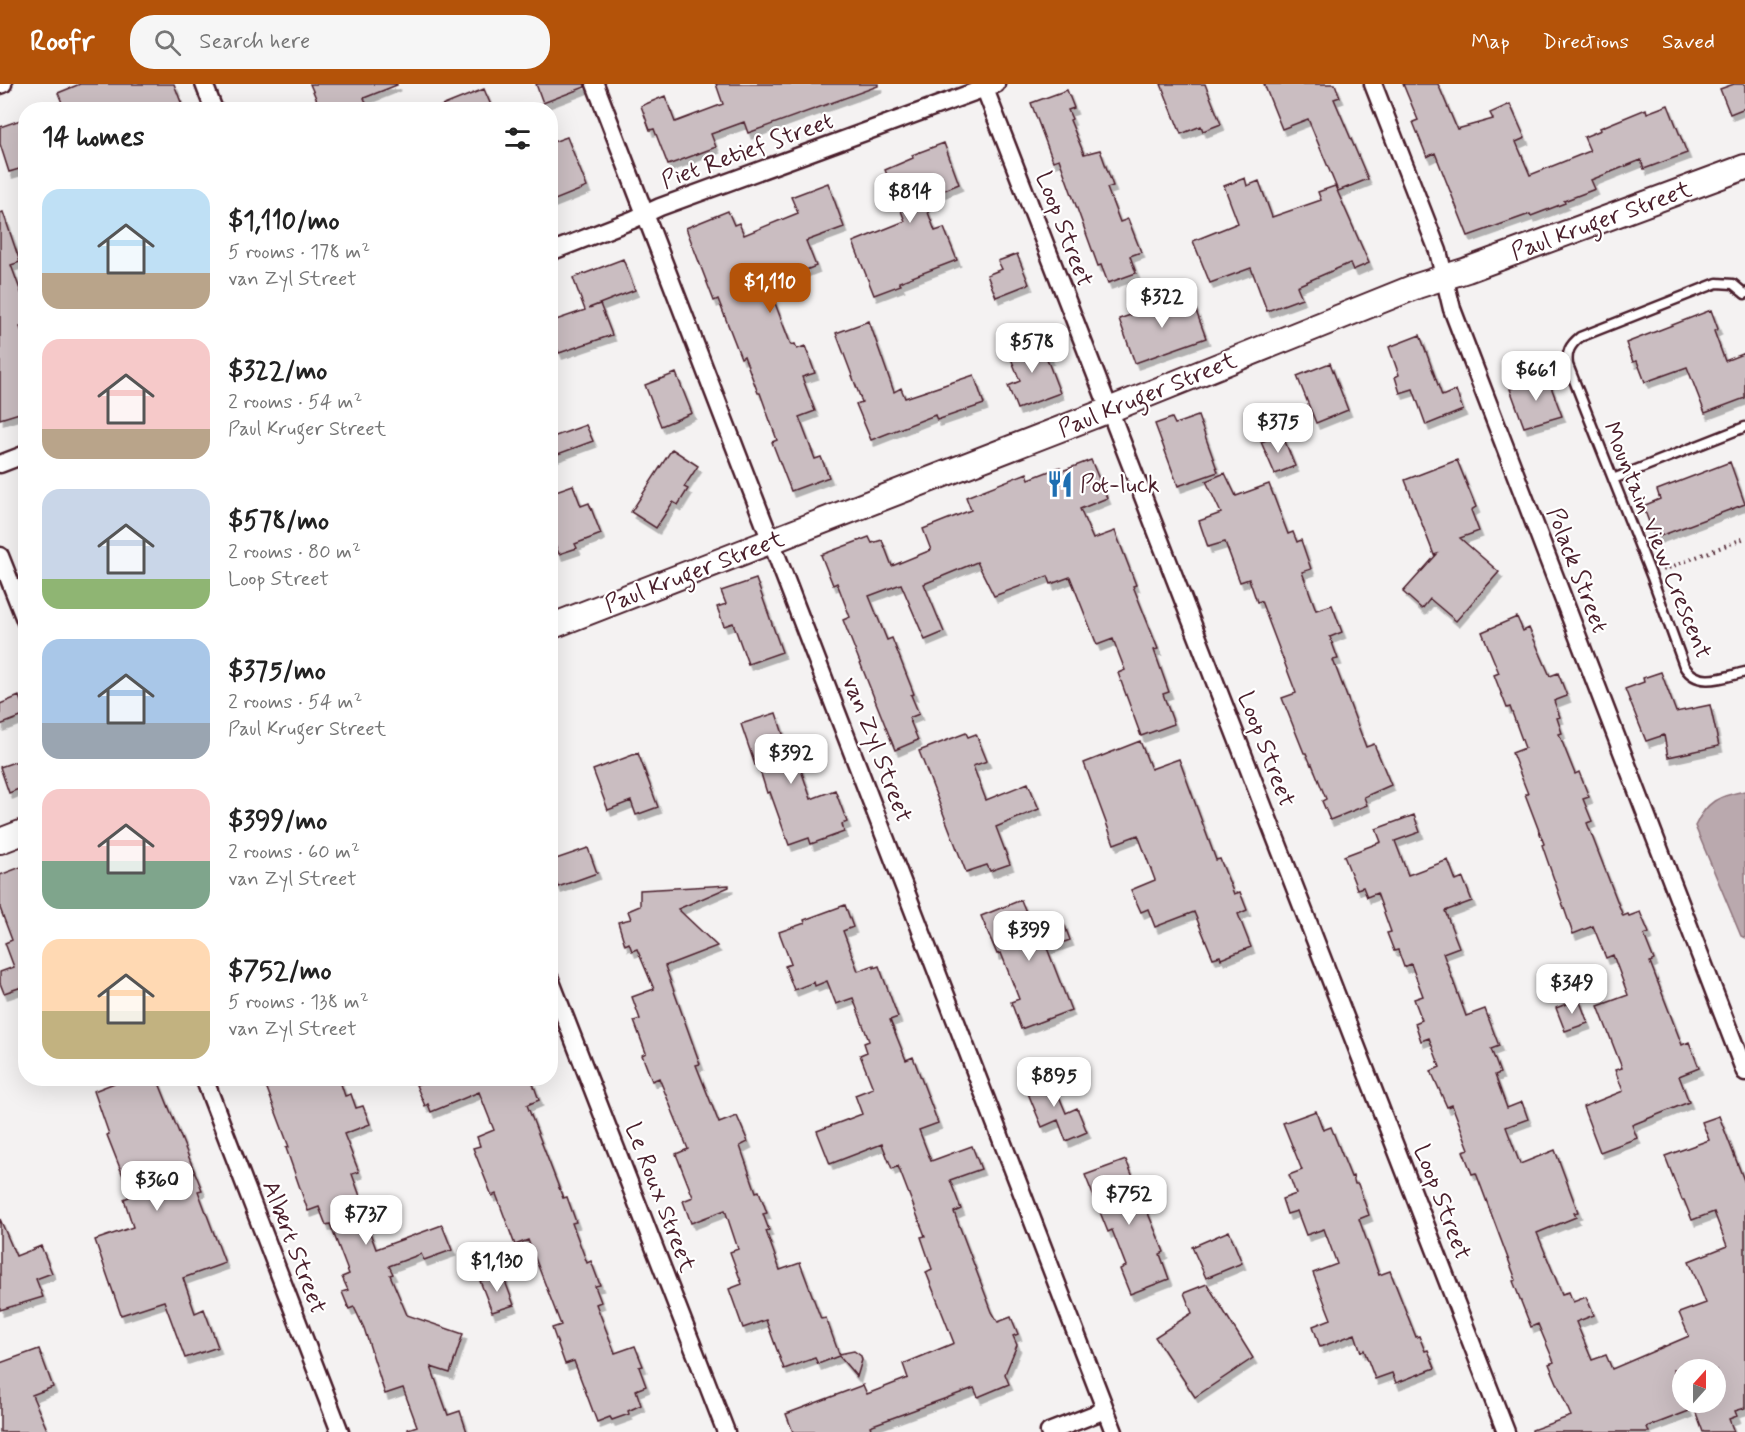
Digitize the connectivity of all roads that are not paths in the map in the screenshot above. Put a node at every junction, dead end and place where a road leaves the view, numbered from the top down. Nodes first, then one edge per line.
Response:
1 (204, 84) edge
2 (596, 84) edge
3 (1373, 84) edge
4 (988, 85) edge
5 (211, 102) edge
6 (1745, 167) edge
7 (646, 213) junction
8 (558, 249) edge
9 (1444, 278) junction
10 (1745, 294) edge
11 (1109, 410) junction
12 (1745, 427) edge
13 (18, 457) edge
14 (0, 464) edge
15 (1613, 479) junction
16 (772, 541) junction
17 (0, 556) edge
18 (18, 595) edge
19 (558, 624) edge
20 (1745, 672) edge
21 (18, 834) edge
22 (0, 841) edge
23 (558, 1000) edge
24 (1745, 1072) edge
25 (207, 1086) edge
26 (1105, 1410) junction
27 (340, 1432) edge
28 (726, 1432) edge
29 (1049, 1432) edge
30 (1114, 1432) edge
31 (1506, 1432) edge

1 - 5 street
2 - 7 street, van Zyl Street
3 - 9 street, Polack Street
4 - 7 street, Piet Retief Street
4 - 11 street, Loop Street
6 - 9 street, Paul Kruger Street
7 - 8 street, Piet Retief Street
7 - 16 street, van Zyl Street
9 - 11 street, Paul Kruger Street
9 - 24 street, Polack Street
10 - 15 lane, Mountain View Crescent
11 - 16 street, Paul Kruger Street
11 - 31 street, Loop Street
12 - 15 lane
13 - 14 street
15 - 20 lane, Mountain View Crescent
16 - 19 street, Paul Kruger Street
16 - 26 street, van Zyl Street
17 - 18 street
21 - 22 street
23 - 28 street, Le Roux Street
25 - 27 street, Albert Street
26 - 29 street
26 - 30 street, van Zyl Street

